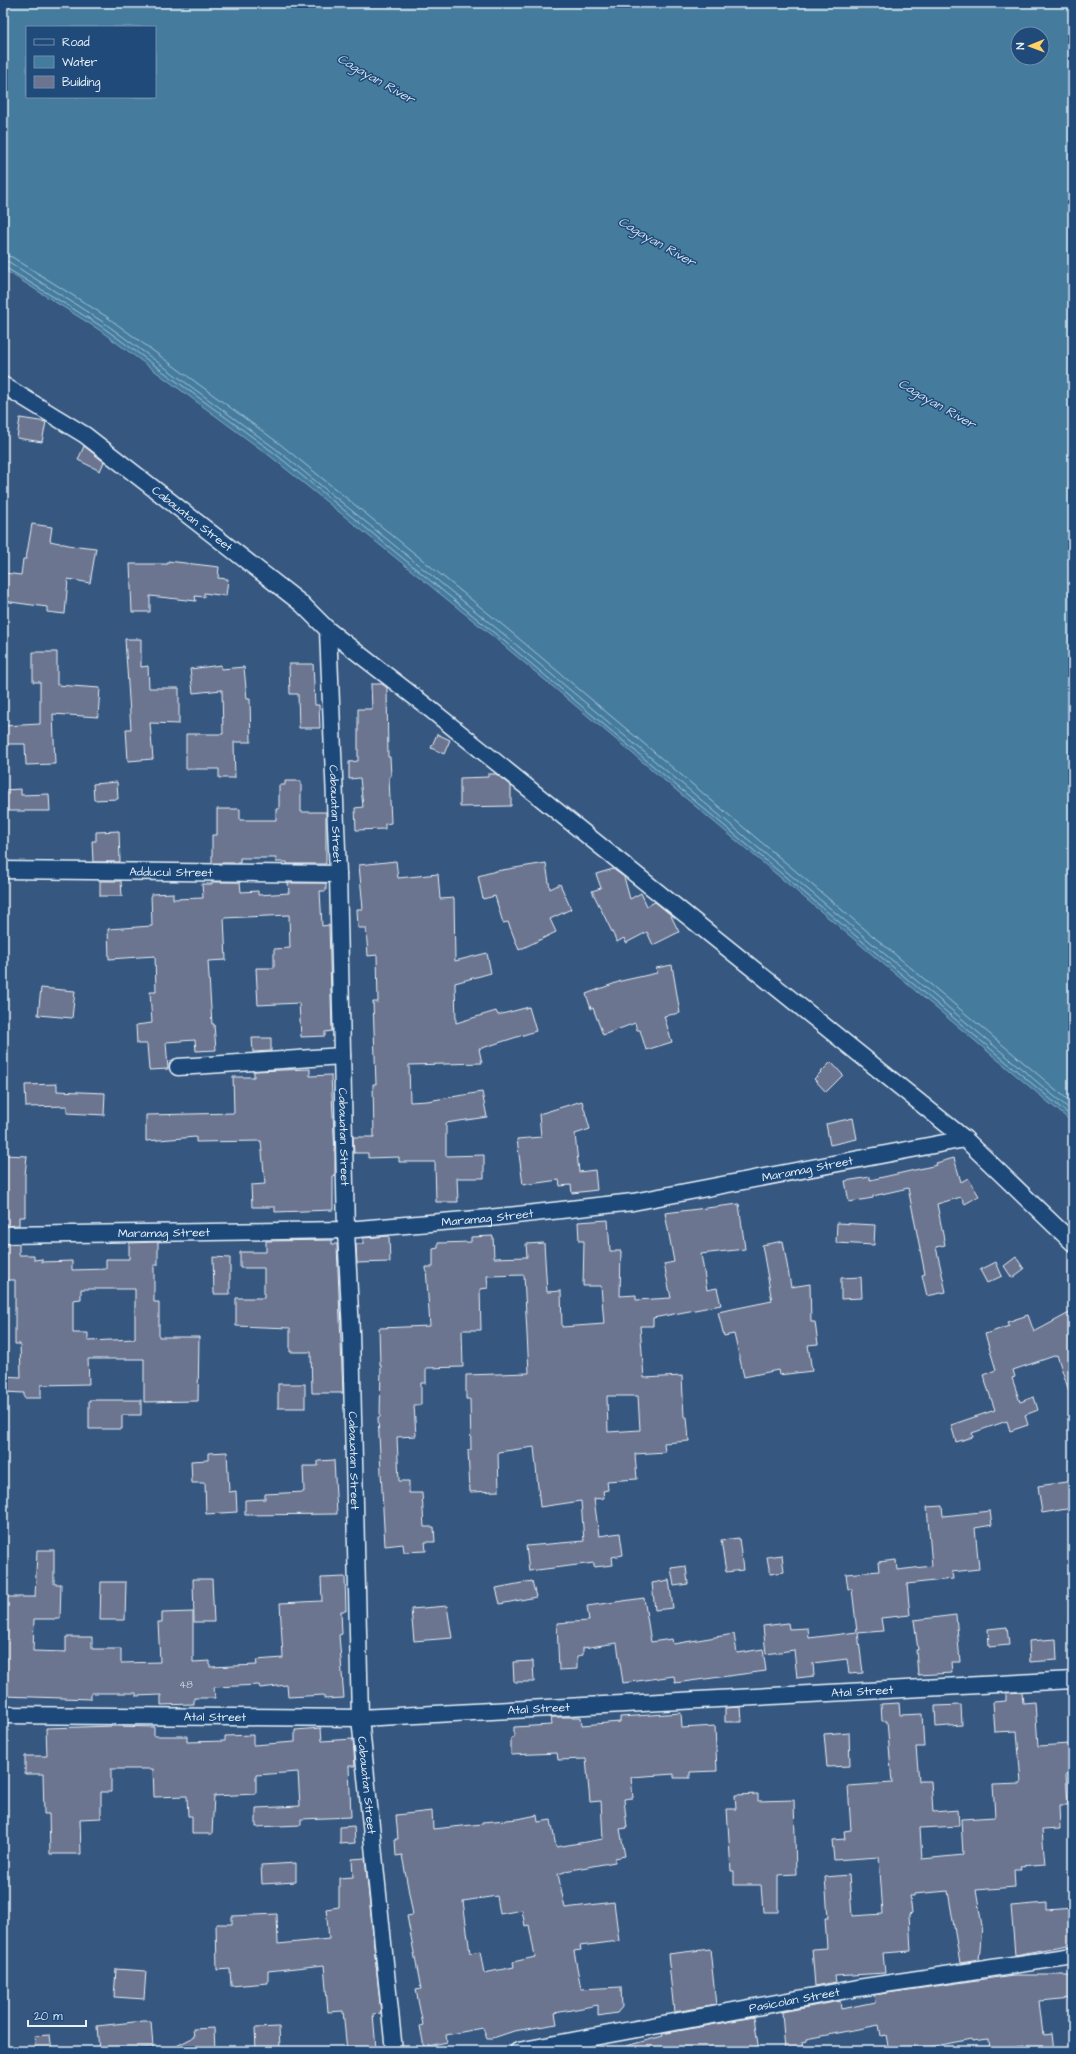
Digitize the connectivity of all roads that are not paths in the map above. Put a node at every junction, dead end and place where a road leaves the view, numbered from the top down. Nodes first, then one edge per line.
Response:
1 (3, 385) edge
2 (328, 630) junction
3 (3, 870) edge
4 (338, 874) junction
5 (342, 1056) junction
6 (178, 1068) dead end
7 (965, 1139) junction
8 (346, 1230) junction
9 (3, 1235) edge
10 (1073, 1243) edge
11 (1073, 1680) edge
12 (3, 1715) edge
13 (360, 1718) junction
14 (1073, 1956) edge
15 (394, 2051) edge
16 (518, 2051) edge

1 - 2 street, Cabauatan Street
2 - 4 street, Cabauatan Street
2 - 7 street
3 - 4 street, Adducul Street
4 - 5 street, Cabauatan Street
5 - 6 street
5 - 8 street, Cabauatan Street
7 - 8 street, Maramag Street
7 - 10 street
8 - 9 street, Maramag Street
8 - 13 street, Cabauatan Street
11 - 13 street, Atal Street
12 - 13 street, Atal Street
13 - 15 street, Cabauatan Street
14 - 16 street, Pasicolan Street

